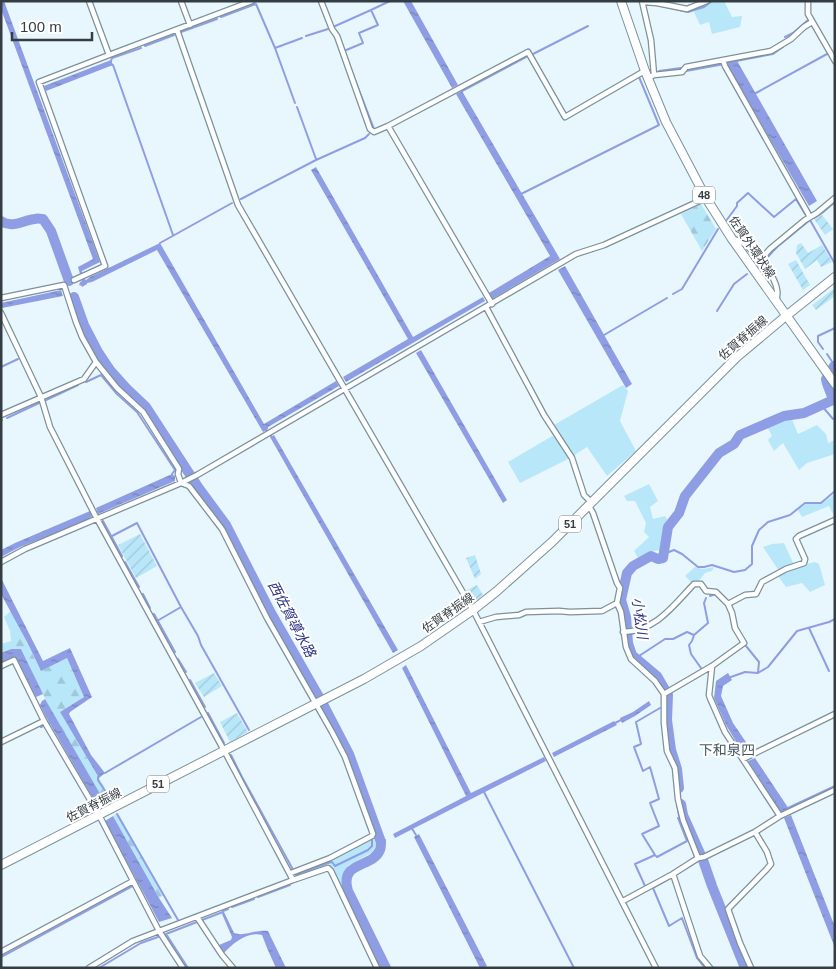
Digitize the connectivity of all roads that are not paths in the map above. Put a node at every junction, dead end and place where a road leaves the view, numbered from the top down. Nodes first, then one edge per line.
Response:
1 (89, 1) edge
2 (181, 1) edge
3 (252, 1) edge
4 (321, 1) edge
5 (621, 1) edge
6 (707, 1) edge
7 (808, 1) edge
8 (642, 2) edge
9 (812, 22) junction
10 (190, 25) junction
11 (177, 30) junction
12 (109, 55) junction
13 (834, 59) edge
14 (723, 60) junction
15 (649, 75) junction
16 (388, 126) junction
17 (706, 198) junction
18 (835, 198) edge
19 (810, 217) junction
20 (732, 239) junction
21 (761, 260) junction
22 (835, 277) edge
23 (74, 280) dead end
24 (1, 298) edge
25 (489, 299) junction
26 (776, 302) junction
27 (486, 307) junction
28 (1, 313) edge
29 (786, 316) junction
30 (96, 362) junction
31 (833, 381) edge
32 (344, 389) junction
33 (41, 397) junction
34 (1, 415) edge
35 (181, 483) junction
36 (590, 504) junction
37 (95, 515) junction
38 (835, 520) edge
39 (1, 562) edge
40 (617, 603) junction
41 (728, 604) junction
42 (473, 610) junction
43 (479, 622) junction
44 (623, 632) junction
45 (1, 666) edge
46 (712, 666) junction
47 (664, 694) junction
48 (315, 703) junction
49 (835, 714) edge
50 (44, 721) junction
51 (1, 742) edge
52 (224, 750) junction
53 (742, 760) junction
54 (835, 790) edge
55 (784, 814) junction
56 (99, 815) junction
57 (755, 832) junction
58 (698, 858) junction
59 (1, 865) edge
60 (293, 872) junction
61 (673, 874) junction
62 (294, 880) junction
63 (133, 881) junction
64 (623, 901) junction
65 (197, 917) junction
66 (159, 931) junction
67 (1, 952) edge
68 (89, 968) edge
69 (183, 968) edge
70 (233, 968) edge
71 (377, 968) edge
72 (656, 968) edge
73 (710, 968) edge
74 (751, 968) edge

1 - 12 street
2 - 10 street
3 - 10 street
4 - 16 street
5 - 15 main road, 佐賀外環状線 / 48
6 - 8 street
7 - 9 street
8 - 15 street
9 - 13 street
9 - 14 street
10 - 11 street
11 - 12 street
11 - 32 street
12 - 23 street
14 - 15 street
14 - 19 street
15 - 16 street
15 - 17 main road, 佐賀外環状線 / 48
16 - 25 street
17 - 20 main road, 佐賀外環状線 / 48
17 - 25 street
18 - 19 street
19 - 21 street
20 - 21 street
20 - 26 main road, 佐賀外環状線 / 48
21 - 26 street
22 - 29 main road, 佐賀脊振線 / 51
24 - 30 street
25 - 27 street
26 - 29 main road, 佐賀外環状線 / 48
27 - 32 street
27 - 36 street
28 - 33 street
29 - 31 main road, 佐賀外環状線 / 48
29 - 36 main road, 佐賀脊振線 / 51
30 - 33 street
30 - 35 street
32 - 35 street
32 - 42 street
33 - 34 street
33 - 37 street
35 - 37 street
35 - 48 street
36 - 40 street
36 - 42 main road, 佐賀脊振線 / 51
37 - 39 street
37 - 52 street
38 - 41 street
40 - 43 street
40 - 44 street
41 - 44 street
41 - 46 street
42 - 43 street
42 - 48 main road, 佐賀脊振線 / 51
43 - 64 street
44 - 47 street
45 - 50 street
46 - 47 street
46 - 53 street
47 - 58 street
48 - 52 main road, 佐賀脊振線 / 51
48 - 60 street
49 - 53 street
50 - 51 street
50 - 56 street
52 - 56 main road, 佐賀脊振線 / 51
52 - 60 street
53 - 55 street
54 - 55 street
55 - 57 street
56 - 59 main road, 佐賀脊振線 / 51
56 - 63 street
57 - 58 street
57 - 74 street
58 - 61 street
60 - 62 street
61 - 64 street
61 - 73 street
62 - 65 street
62 - 71 street
63 - 66 street
63 - 67 street
64 - 72 street
65 - 66 street
65 - 70 street
66 - 68 street
66 - 69 street

